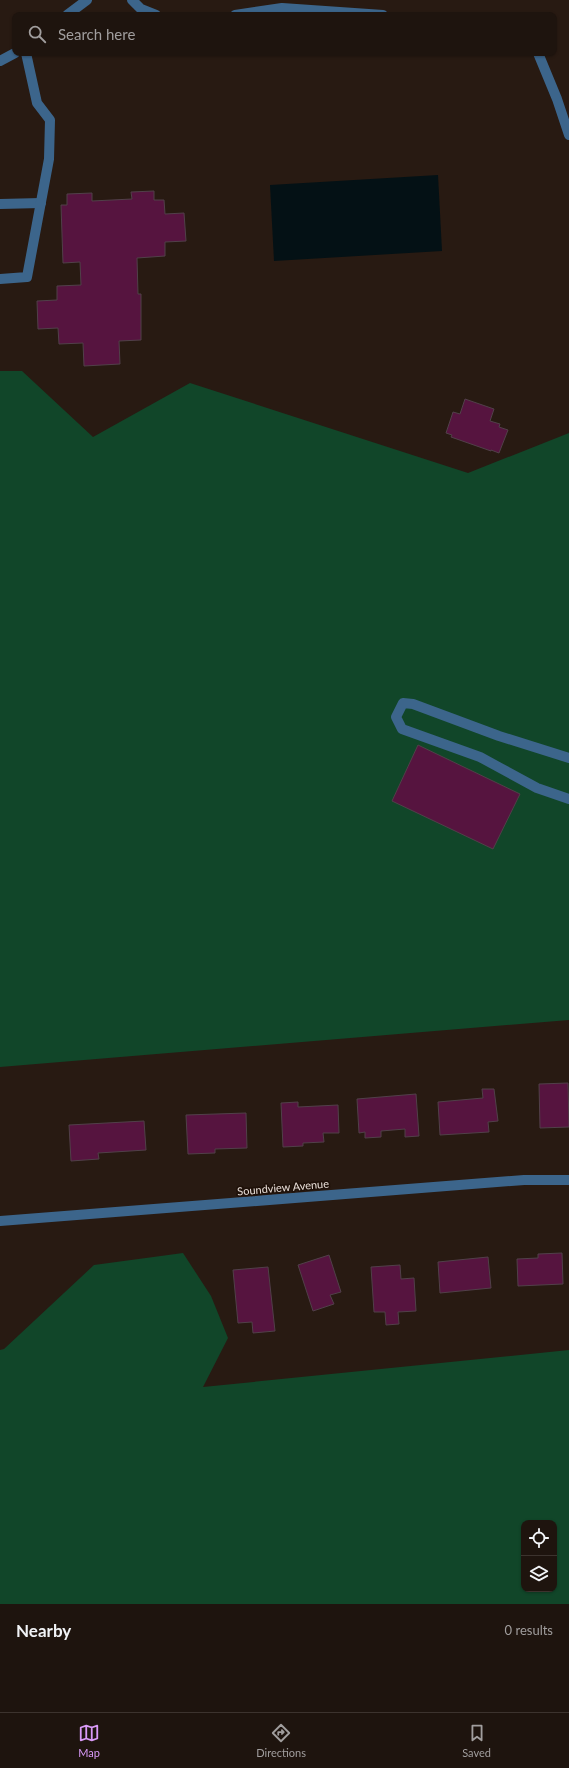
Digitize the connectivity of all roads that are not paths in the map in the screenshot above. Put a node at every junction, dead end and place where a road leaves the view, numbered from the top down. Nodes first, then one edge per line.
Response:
1 (87, 0) edge
2 (132, 0) edge
3 (71, 12) edge
4 (147, 12) edge
5 (255, 12) edge
6 (340, 12) edge
7 (12, 55) edge
8 (27, 56) edge
9 (539, 56) edge
10 (0, 61) edge
11 (569, 135) edge
12 (41, 203) junction
13 (0, 204) edge
14 (0, 279) edge
15 (569, 758) edge
16 (569, 799) edge
17 (569, 1180) edge
18 (0, 1221) edge

1 - 3 street
2 - 4 street
5 - 6 street
7 - 10 street
8 - 12 street
9 - 11 street
12 - 13 street
12 - 14 street
15 - 16 street
17 - 18 street, Soundview Avenue

